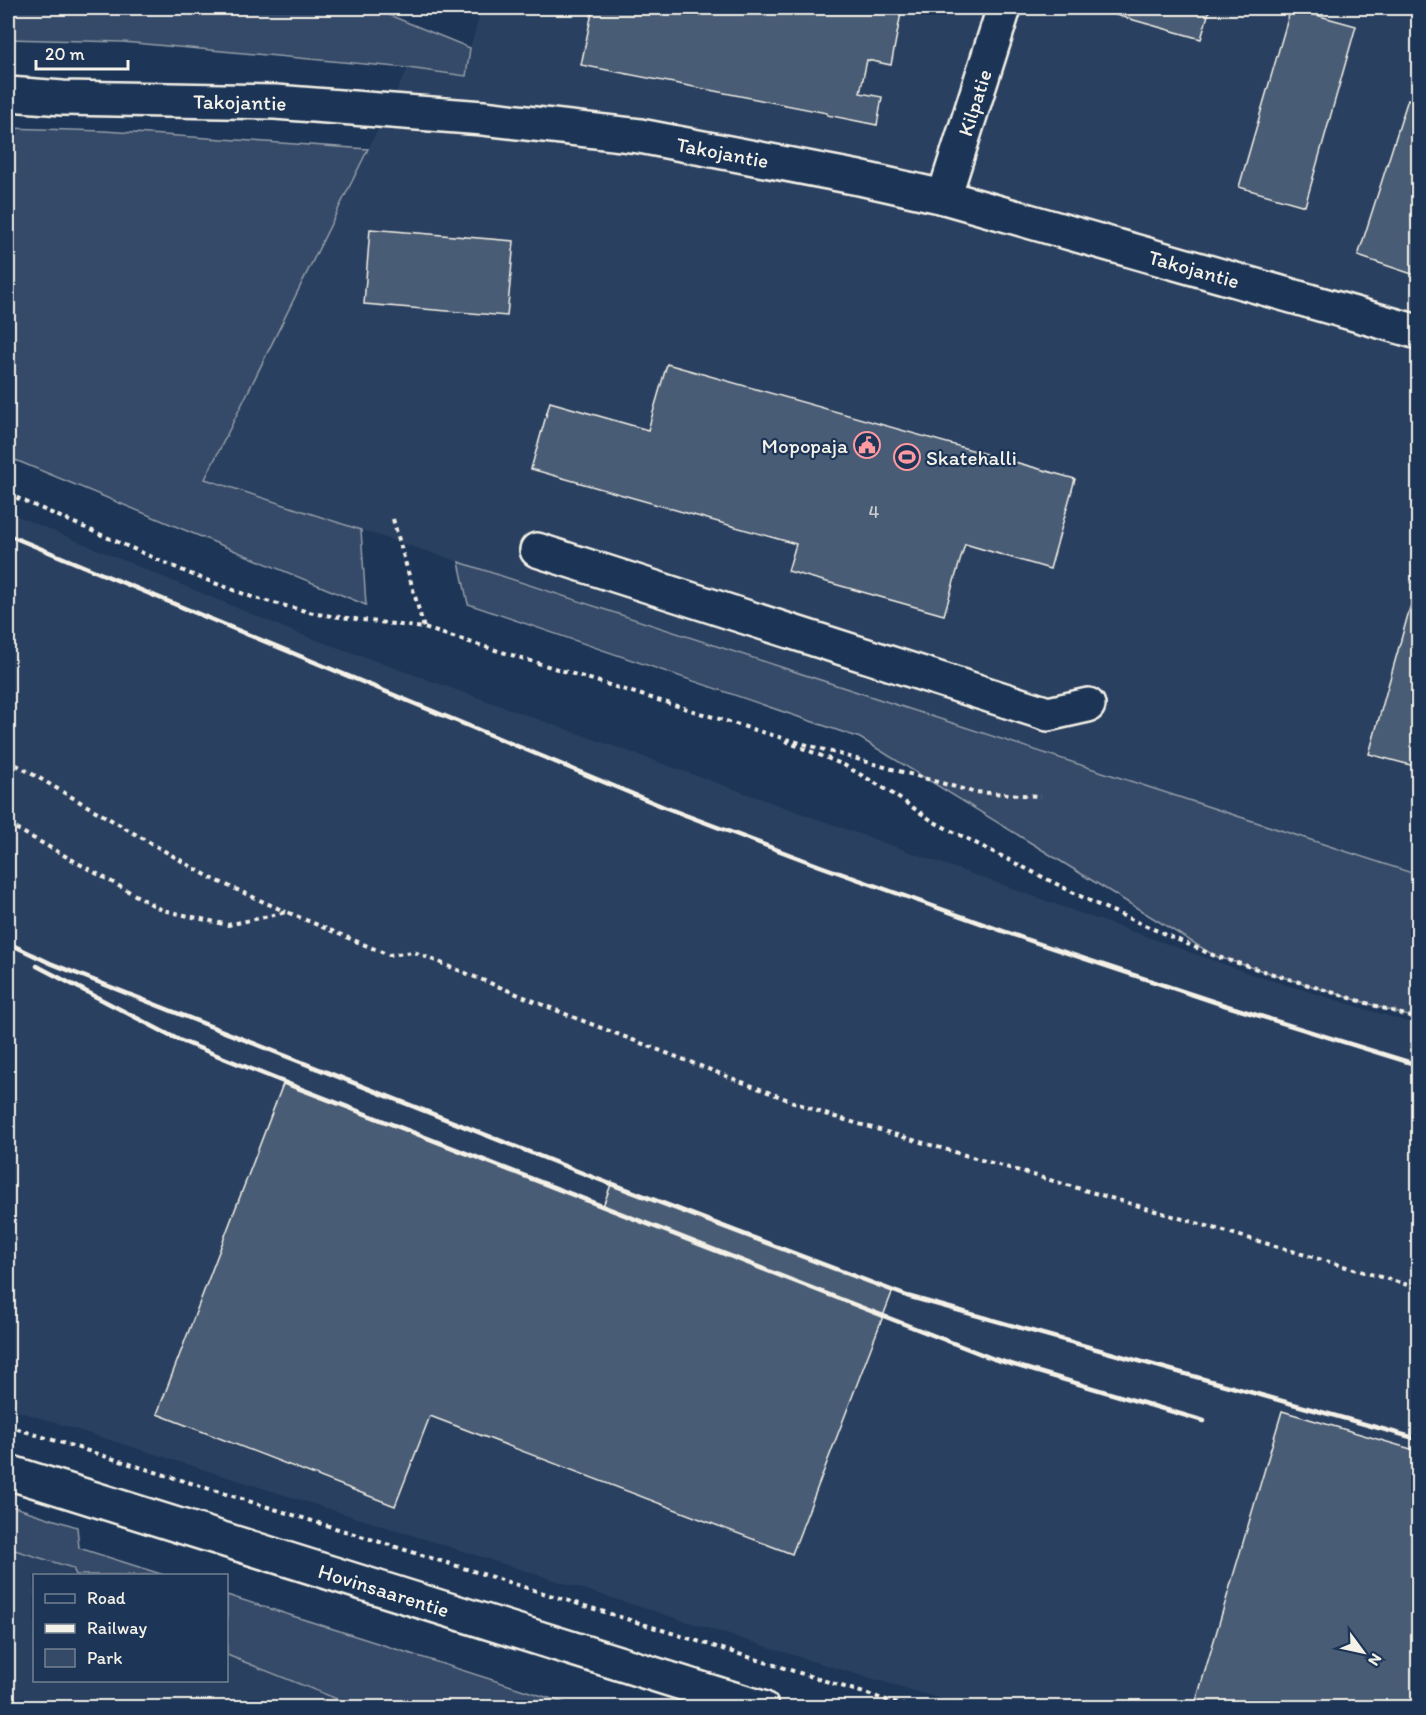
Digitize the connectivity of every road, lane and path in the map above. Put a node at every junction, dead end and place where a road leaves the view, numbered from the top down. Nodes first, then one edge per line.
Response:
1 (1004, 8) edge
2 (8, 94) edge
3 (944, 197) junction
4 (1419, 332) edge
5 (8, 494) edge
6 (393, 519) dead end
7 (537, 550) dead end
8 (424, 628) junction
9 (1088, 705) dead end
10 (765, 733) junction
11 (8, 760) edge
12 (1040, 796) dead end
13 (8, 824) edge
14 (287, 912) junction
15 (1419, 1019) edge
16 (1419, 1288) edge
17 (8, 1426) edge
18 (8, 1472) edge
19 (762, 1707) edge
20 (912, 1707) edge

1 - 3 street, Kilpatie
2 - 3 street, Takojantie
3 - 4 street, Takojantie
5 - 8 path
6 - 8 path
7 - 9 street
8 - 10 path
10 - 12 path
10 - 15 path
11 - 14 path
13 - 14 path
14 - 16 path
17 - 20 path
18 - 19 street, Hovinsaarentie

